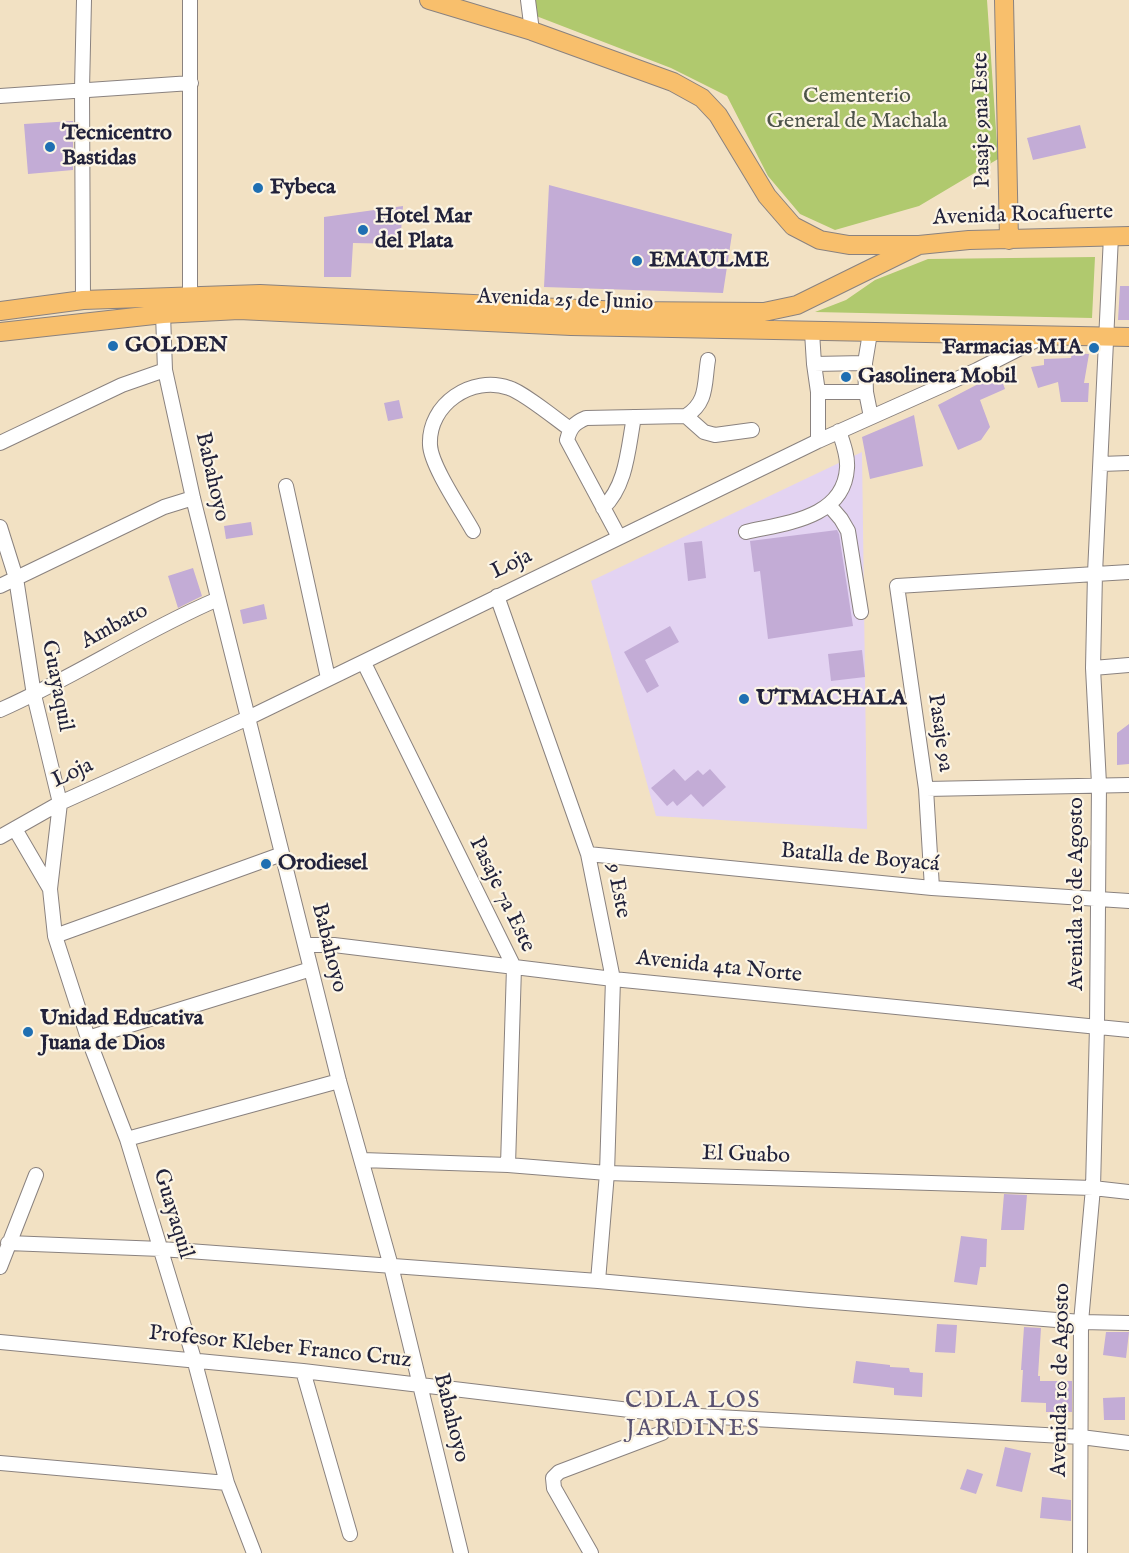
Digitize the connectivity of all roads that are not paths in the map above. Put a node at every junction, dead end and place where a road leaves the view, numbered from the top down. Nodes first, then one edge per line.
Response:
1 (84, 0) edge
2 (190, 0) edge
3 (528, 0) edge
4 (1005, 0) edge
5 (441, 2) edge
6 (532, 31) junction
7 (191, 82) junction
8 (82, 89) junction
9 (0, 96) edge
10 (1120, 236) edge
11 (1009, 240) junction
12 (919, 245) junction
13 (190, 297) junction
14 (83, 300) junction
15 (0, 311) edge
16 (163, 314) junction
17 (0, 332) edge
18 (812, 332) junction
19 (870, 333) junction
20 (1044, 336) junction
21 (1108, 336) junction
22 (1129, 337) edge
23 (708, 360) dead end
24 (866, 363) junction
25 (814, 364) junction
26 (165, 370) junction
27 (818, 392) junction
28 (866, 392) junction
29 (686, 416) junction
30 (634, 417) junction
31 (871, 417) junction
32 (570, 429) junction
33 (752, 430) dead end
34 (839, 431) junction
35 (818, 441) junction
36 (0, 443) edge
37 (1129, 463) edge
38 (1101, 464) junction
39 (286, 486) dead end
40 (193, 498) junction
41 (829, 505) junction
42 (603, 508) junction
43 (0, 527) edge
44 (473, 531) dead end
45 (746, 531) dead end
46 (619, 537) junction
47 (1129, 572) edge
48 (1095, 573) junction
49 (16, 578) junction
50 (0, 586) edge
51 (497, 596) junction
52 (218, 599) junction
53 (861, 612) dead end
54 (364, 663) junction
55 (1129, 665) edge
56 (1093, 668) junction
57 (328, 678) junction
58 (34, 695) junction
59 (0, 710) edge
60 (248, 718) junction
61 (1099, 784) junction
62 (1129, 784) edge
63 (926, 789) junction
64 (60, 803) junction
65 (15, 829) junction
66 (0, 837) edge
67 (282, 854) junction
68 (588, 854) junction
69 (932, 888) junction
70 (50, 889) junction
71 (1098, 899) junction
72 (1129, 901) edge
73 (55, 936) junction
74 (305, 945) junction
75 (514, 967) junction
76 (311, 969) junction
77 (613, 979) junction
78 (1097, 1026) junction
79 (1129, 1030) edge
80 (88, 1038) junction
81 (339, 1081) junction
82 (127, 1139) junction
83 (362, 1160) junction
84 (508, 1166) junction
85 (607, 1173) junction
86 (36, 1175) dead end
87 (1093, 1188) junction
88 (1129, 1192) edge
89 (8, 1243) junction
90 (161, 1249) junction
91 (392, 1266) junction
92 (0, 1267) edge
93 (598, 1281) junction
94 (1081, 1322) junction
95 (1129, 1323) edge
96 (0, 1342) edge
97 (194, 1359) junction
98 (303, 1371) junction
99 (420, 1384) junction
100 (663, 1414) junction
101 (1081, 1437) junction
102 (1129, 1443) edge
103 (0, 1463) edge
104 (227, 1483) junction
105 (350, 1534) dead end
106 (254, 1553) edge
107 (461, 1553) edge
108 (591, 1553) edge
109 (1080, 1553) edge

1 - 8 street
2 - 7 street
3 - 6 street
4 - 11 main road, Pasaje 9na Este
5 - 6 main road
6 - 12 main road
7 - 8 street
7 - 13 street
8 - 9 street
8 - 14 street
10 - 11 main road, Avenida Rocafuerte
10 - 21 street, Avenida 10 de Agosto
11 - 12 main road, Avenida Rocafuerte
12 - 13 main road, Avenida 25 de Junio
13 - 14 main road, Avenida 25 de Junio
14 - 15 main road, Avenida 25 de Junio
16 - 17 main road, Avenida 25 de Junio
16 - 18 main road, Avenida 25 de Junio
16 - 26 street, Babahoyo
18 - 19 main road, Avenida 25 de Junio
18 - 25 street
19 - 20 main road, Avenida 25 de Junio
19 - 24 street
20 - 21 main road, Avenida 25 de Junio
20 - 31 street, Loja
21 - 22 main road, Avenida 25 de Junio
21 - 38 street, Avenida 10 de Agosto
23 - 29 street
24 - 25 street
24 - 28 street
25 - 27 street
26 - 36 street
26 - 40 street, Babahoyo
27 - 28 street
27 - 35 street
28 - 31 street
29 - 30 street
29 - 33 street
30 - 32 street
30 - 42 street
31 - 34 street, Loja
32 - 42 street
32 - 44 street
34 - 35 street, Loja
34 - 41 street
35 - 46 street, Loja
37 - 38 street
38 - 48 street, Avenida 10 de Agosto
39 - 57 street
40 - 49 street
40 - 52 street, Babahoyo
41 - 45 street
41 - 53 street
42 - 46 street
43 - 49 street, Guayaquil
46 - 51 street, Loja
47 - 48 street
48 - 56 street, Avenida 10 de Agosto
48 - 63 street, Pasaje 9a
49 - 50 street
49 - 58 street, Guayaquil
51 - 54 street, Loja
51 - 68 street, 9 Este
52 - 58 street, Ambato
52 - 60 street, Babahoyo
54 - 57 street, Loja
54 - 75 street, Pasaje 7a Este
55 - 56 street
56 - 61 street, Avenida 10 de Agosto
57 - 60 street, Loja
58 - 59 street, Ambato
58 - 64 street, Guayaquil
60 - 64 street, Loja
60 - 67 street, Babahoyo
61 - 62 street
61 - 63 street
61 - 71 street, Avenida 10 de Agosto
63 - 69 street, Pasaje 9a
64 - 65 street, Loja
64 - 70 street, Guayaquil
65 - 66 street, Loja
65 - 70 street, Guayaquil
67 - 73 street
67 - 74 street, Babahoyo
68 - 69 street, Batalla de Boyacá
68 - 77 street, 9 Este
69 - 71 street, Batalla de Boyacá
70 - 73 street, Guayaquil
71 - 72 street, Batalla de Boyacá
71 - 78 street, Avenida 10 de Agosto
73 - 80 street, Guayaquil
74 - 75 street, Avenida 4ta Norte
74 - 76 street, Babahoyo
75 - 77 street, Avenida 4ta Norte
75 - 84 street, Pasaje 7a Este
76 - 80 street
76 - 81 street, Babahoyo
77 - 78 street, Avenida 4ta Norte
77 - 85 street, 9 Este
78 - 79 street, Avenida 4ta Norte
78 - 87 street, Avenida 10 de Agosto
80 - 82 street, Guayaquil
81 - 82 street
81 - 83 street, Babahoyo
82 - 90 street, Guayaquil
83 - 84 street, El Guabo
83 - 91 street, Babahoyo
84 - 85 street, El Guabo
85 - 87 street, El Guabo
85 - 93 street, 9 Este
86 - 89 street
87 - 88 street, El Guabo
87 - 94 street, Avenida 10 de Agosto
89 - 90 street
89 - 92 street
90 - 91 street
90 - 97 street, Guayaquil
91 - 93 street
91 - 99 street, Babahoyo
93 - 94 street
94 - 95 street
94 - 101 street, Avenida 10 de Agosto
96 - 97 street, Profesor Kleber Franco Cruz
97 - 98 street, Profesor Kleber Franco Cruz
97 - 104 street, Guayaquil
98 - 99 street, Profesor Kleber Franco Cruz
98 - 105 street
99 - 100 street, Profesor Kleber Franco Cruz
99 - 107 street, Babahoyo
100 - 101 street, Profesor Kleber Franco Cruz
100 - 108 street
101 - 102 street, Profesor Kleber Franco Cruz
101 - 109 street, Avenida 10 de Agosto
103 - 104 street
104 - 106 street, Guayaquil

